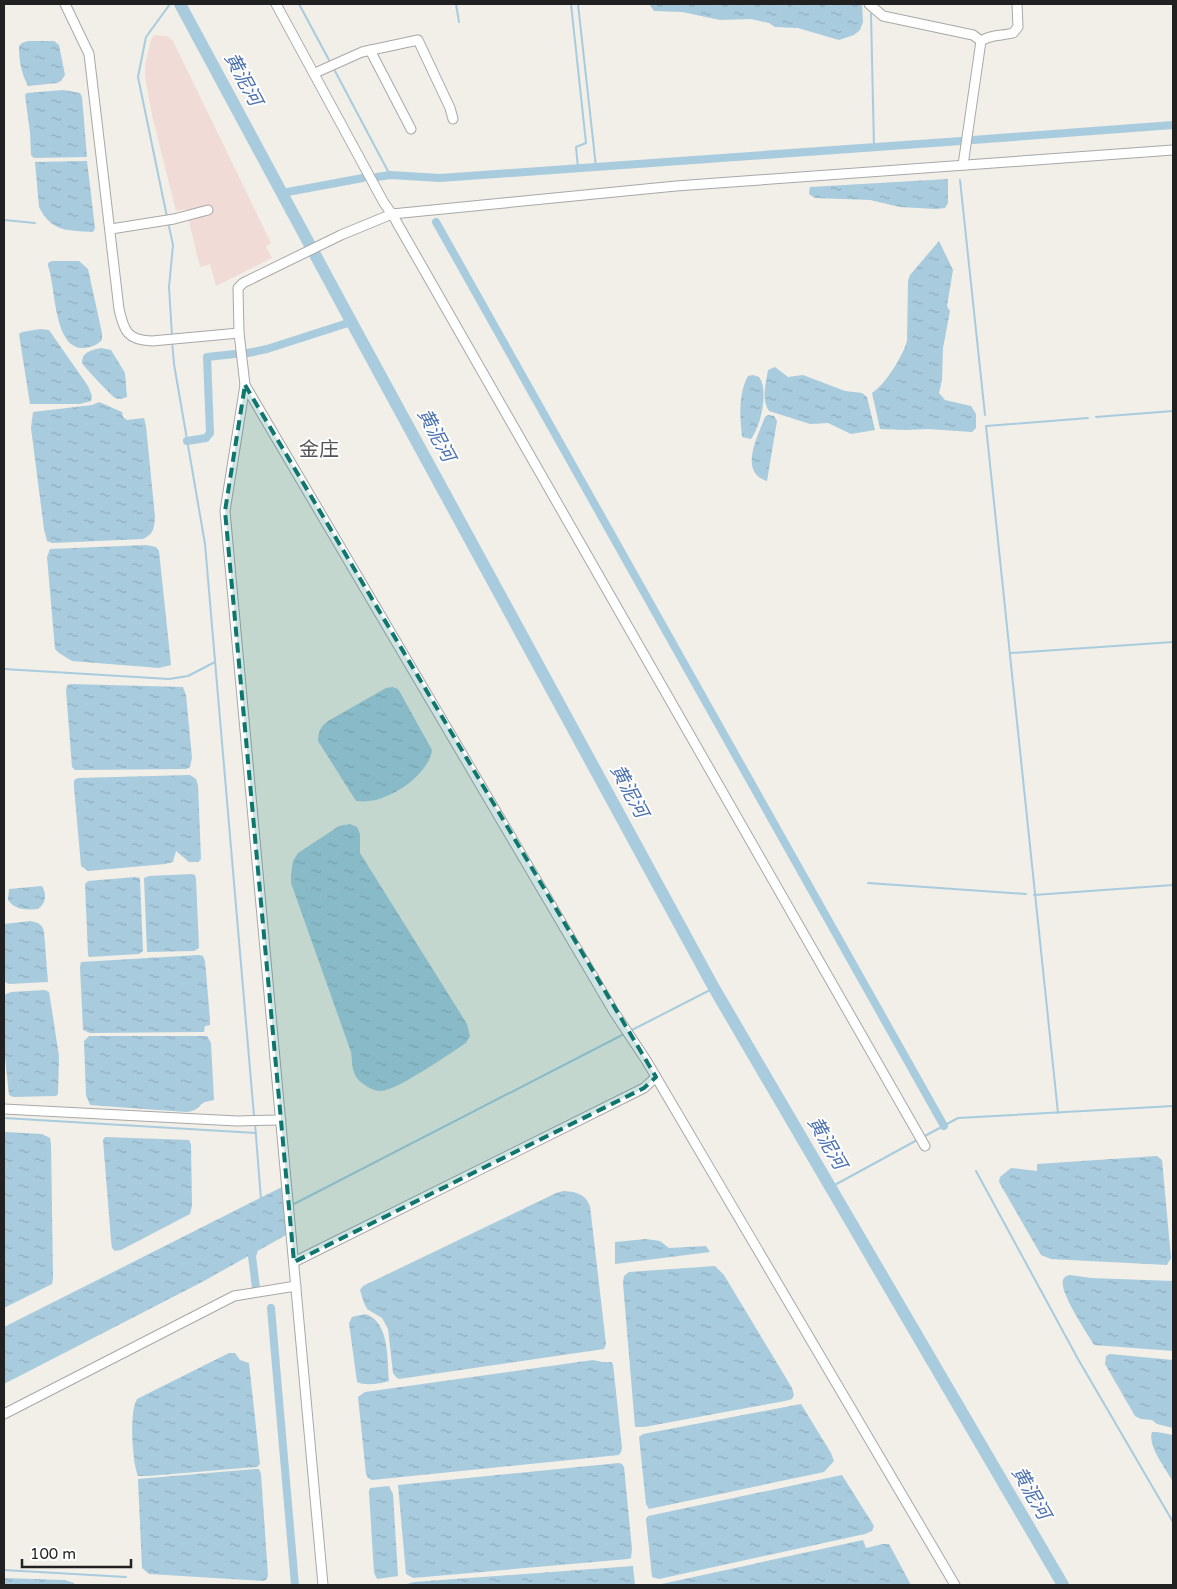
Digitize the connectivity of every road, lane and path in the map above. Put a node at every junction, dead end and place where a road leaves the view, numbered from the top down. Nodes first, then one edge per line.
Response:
1 (65, 4) edge
2 (276, 4) edge
3 (869, 4) edge
4 (1017, 4) edge
5 (981, 41) junction
6 (370, 50) junction
7 (315, 73) junction
8 (453, 119) dead end
9 (411, 129) dead end
10 (1173, 150) edge
11 (963, 165) junction
12 (208, 210) dead end
13 (392, 214) junction
14 (111, 229) junction
15 (239, 333) junction
16 (245, 385) junction
17 (656, 1076) junction
18 (4, 1109) edge
19 (281, 1120) junction
20 (925, 1146) dead end
21 (294, 1262) junction
22 (296, 1286) junction
23 (4, 1414) edge
24 (323, 1585) edge
25 (955, 1585) edge

1 - 14 street
2 - 7 street
3 - 5 street
4 - 5 street
5 - 11 street
6 - 7 street
6 - 8 street
6 - 9 street
7 - 13 street
10 - 11 street
11 - 13 street
12 - 14 street
13 - 15 street
13 - 20 street
14 - 15 street
15 - 16 street
16 - 17 street
16 - 19 street
17 - 21 street
17 - 25 street
18 - 19 street
19 - 21 street
21 - 22 street
22 - 23 street
22 - 24 street

